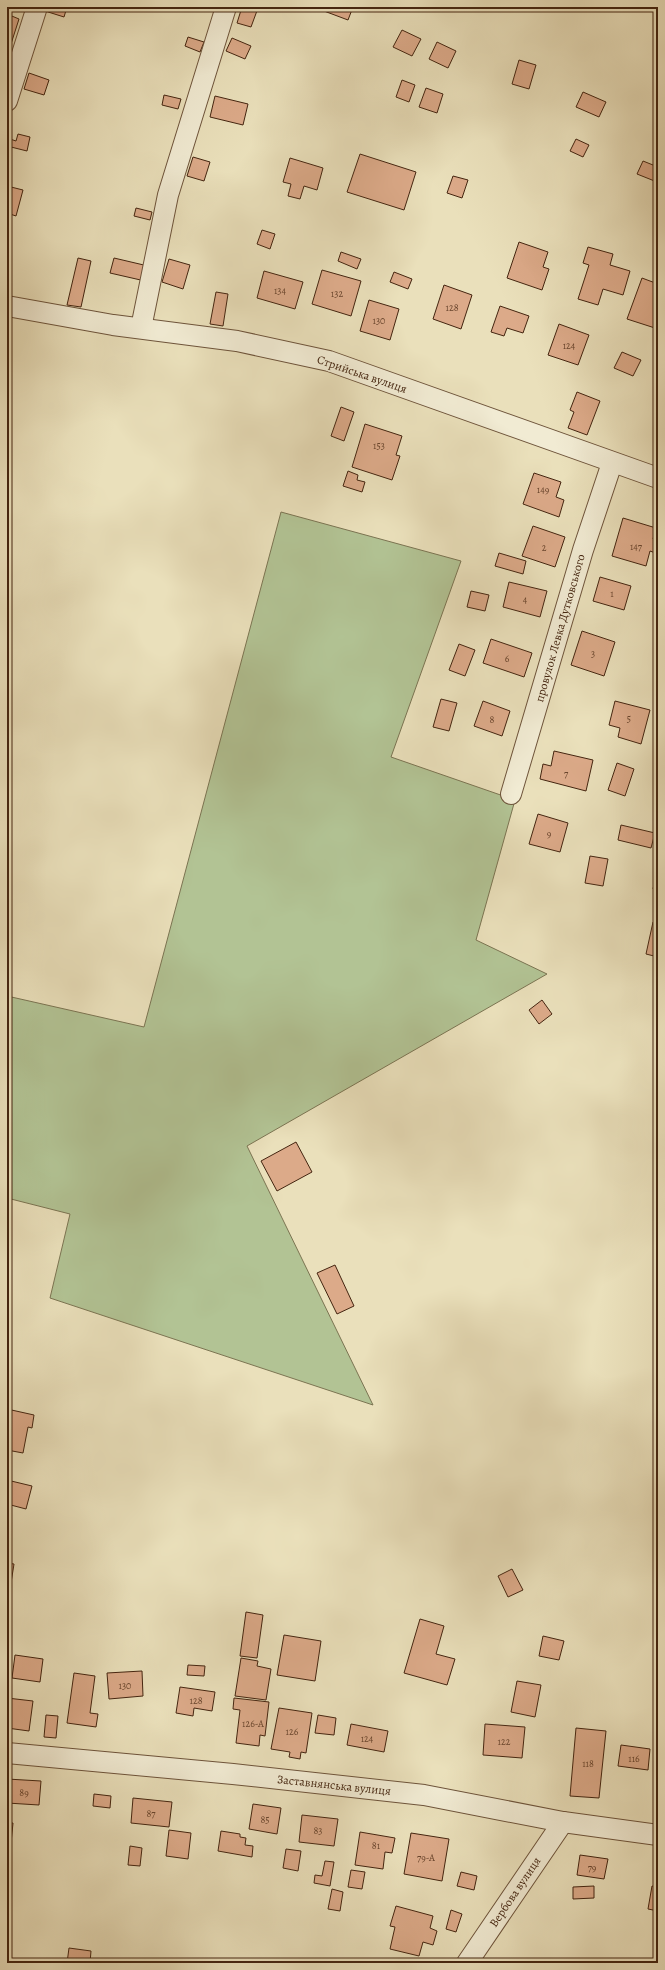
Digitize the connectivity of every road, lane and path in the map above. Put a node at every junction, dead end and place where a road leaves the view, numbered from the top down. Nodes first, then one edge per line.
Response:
1 (37, 7) edge
2 (226, 7) edge
3 (7, 101) edge
4 (7, 306) edge
5 (141, 328) junction
6 (612, 463) junction
7 (658, 478) edge
8 (511, 794) dead end
9 (7, 1753) edge
10 (563, 1822) junction
11 (658, 1835) edge
12 (467, 1963) edge

1 - 3 street
2 - 5 street
4 - 5 street, Стрийська вулиця
5 - 6 street, Стрийська вулиця
6 - 7 street, Стрийська вулиця
6 - 8 street, провулок Левка Дутковського
9 - 10 street, Заставнянська вулиця
10 - 11 street, Заставнянська вулиця
10 - 12 street, Вербова вулиця

